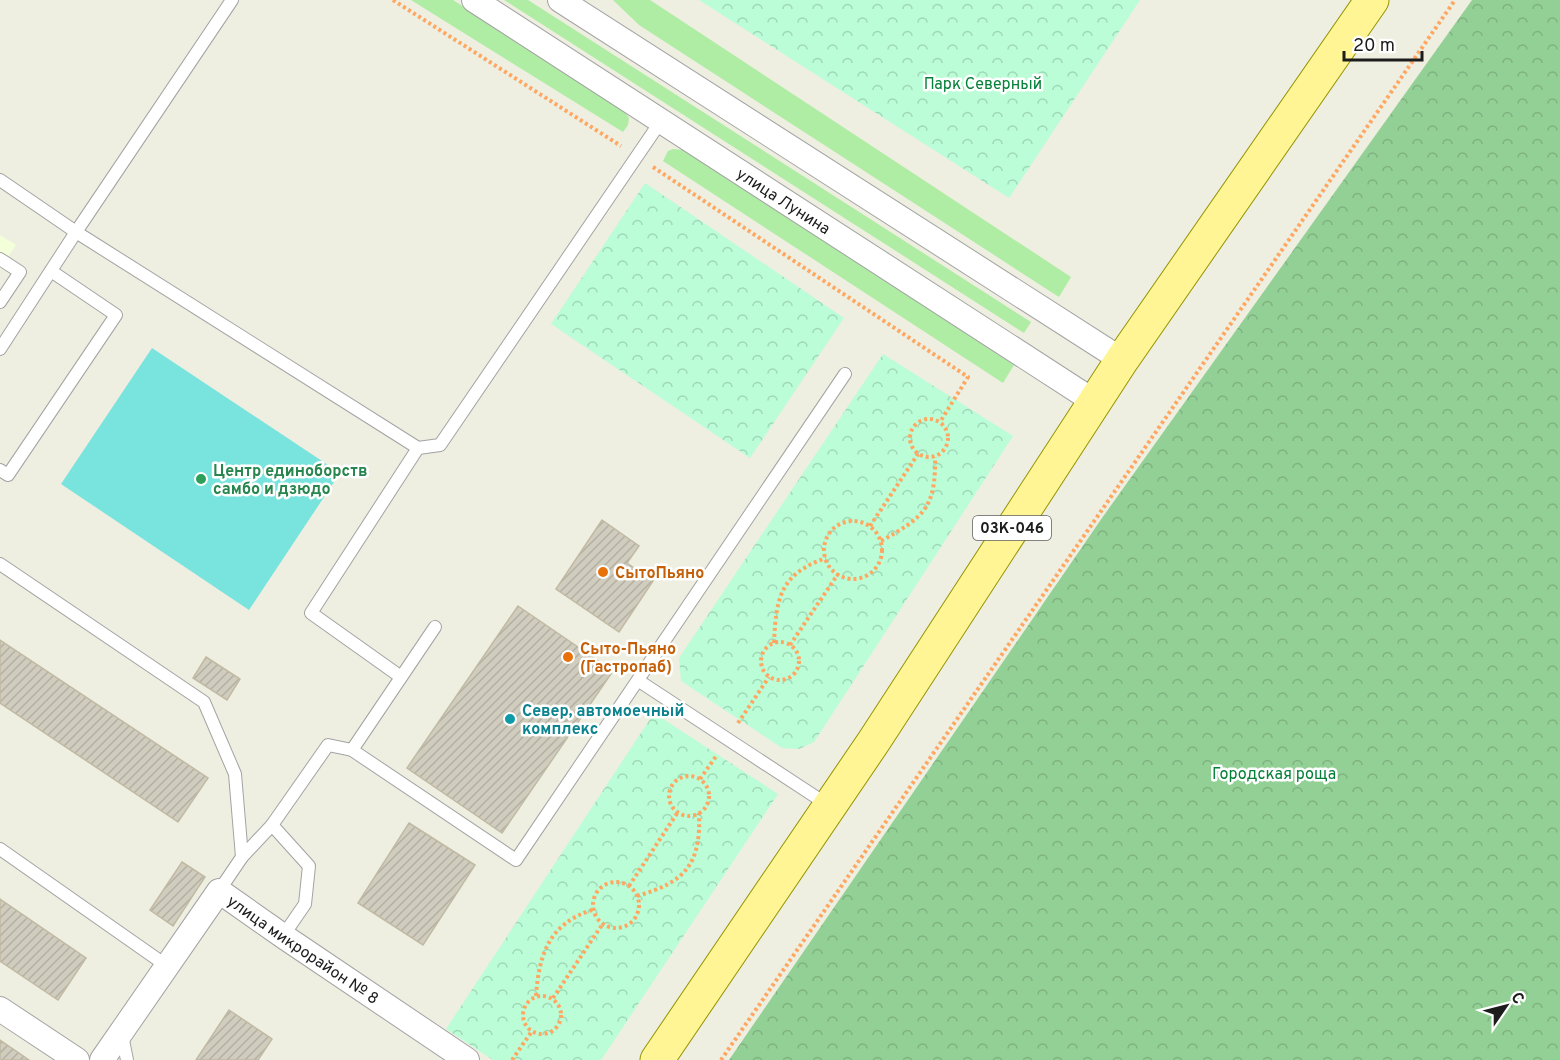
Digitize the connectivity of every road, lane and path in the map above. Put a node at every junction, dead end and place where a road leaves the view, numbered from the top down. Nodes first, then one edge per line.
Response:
1 (232, 0) edge
2 (393, 0) edge
3 (474, 0) edge
4 (560, 0) edge
5 (1372, 0) edge
6 (1455, 0) edge
7 (661, 121) junction
8 (637, 157) junction
9 (0, 180) edge
10 (76, 232) junction
11 (0, 259) edge
12 (51, 271) junction
13 (0, 302) edge
14 (0, 348) edge
15 (1122, 360) junction
16 (845, 374) dead end
17 (1095, 402) junction
18 (940, 422) junction
19 (418, 448) junction
20 (918, 454) junction
21 (935, 457) junction
22 (0, 470) edge
23 (870, 526) junction
24 (881, 541) junction
25 (826, 558) junction
26 (0, 564) edge
27 (838, 574) junction
28 (435, 627) dead end
29 (774, 643) junction
30 (790, 645) junction
31 (401, 677) junction
32 (639, 681) junction
33 (352, 750) junction
34 (830, 806) junction
35 (678, 812) junction
36 (699, 813) junction
37 (272, 825) junction
38 (0, 849) edge
39 (242, 856) junction
40 (629, 886) junction
41 (219, 891) junction
42 (637, 896) junction
43 (592, 910) junction
44 (602, 925) junction
45 (282, 936) junction
46 (167, 966) junction
47 (536, 996) junction
48 (553, 998) junction
49 (0, 1009) edge
50 (532, 1031) junction
51 (122, 1033) junction
52 (76, 1060) edge
53 (102, 1060) edge
54 (126, 1060) edge
55 (467, 1060) edge
56 (512, 1060) edge
57 (657, 1060) edge
58 (721, 1060) edge

1 - 10 lane
2 - 8 path
3 - 7 street, улица Лунина
4 - 15 street
5 - 15 main road, 03К-046
6 - 58 path
7 - 8 lane
7 - 17 street, улица Лунина
8 - 18 path
8 - 19 lane
9 - 10 lane
10 - 12 lane
10 - 19 lane
11 - 13 lane
12 - 14 lane
12 - 22 lane
15 - 17 main road, 03К-046
16 - 32 lane
17 - 34 main road, 03К-046
18 - 20 path
18 - 21 path
19 - 31 lane
20 - 21 path
20 - 23 path
21 - 24 path
23 - 24 path
23 - 25 path
24 - 27 path
25 - 27 path
25 - 29 path
26 - 39 lane
27 - 30 path
28 - 31 lane
29 - 30 path
29 - 30 path
31 - 33 lane
32 - 33 lane
32 - 34 lane
33 - 37 lane
34 - 57 main road, 03К-046
35 - 36 path
35 - 36 path
35 - 40 path
36 - 42 path
37 - 39 lane
37 - 45 lane
38 - 46 lane
39 - 41 lane
40 - 42 path
40 - 43 path
41 - 45 street, улица микрорайон № 8
41 - 46 street, улица микрорайон № 8
42 - 44 path
43 - 44 path
43 - 47 path
44 - 48 path
45 - 55 street, улица микрорайон № 8
46 - 51 street, улица микрорайон № 8
47 - 48 path
47 - 50 path
48 - 50 path
49 - 52 street
50 - 56 path
51 - 53 street, улица микрорайон № 8
51 - 54 lane

